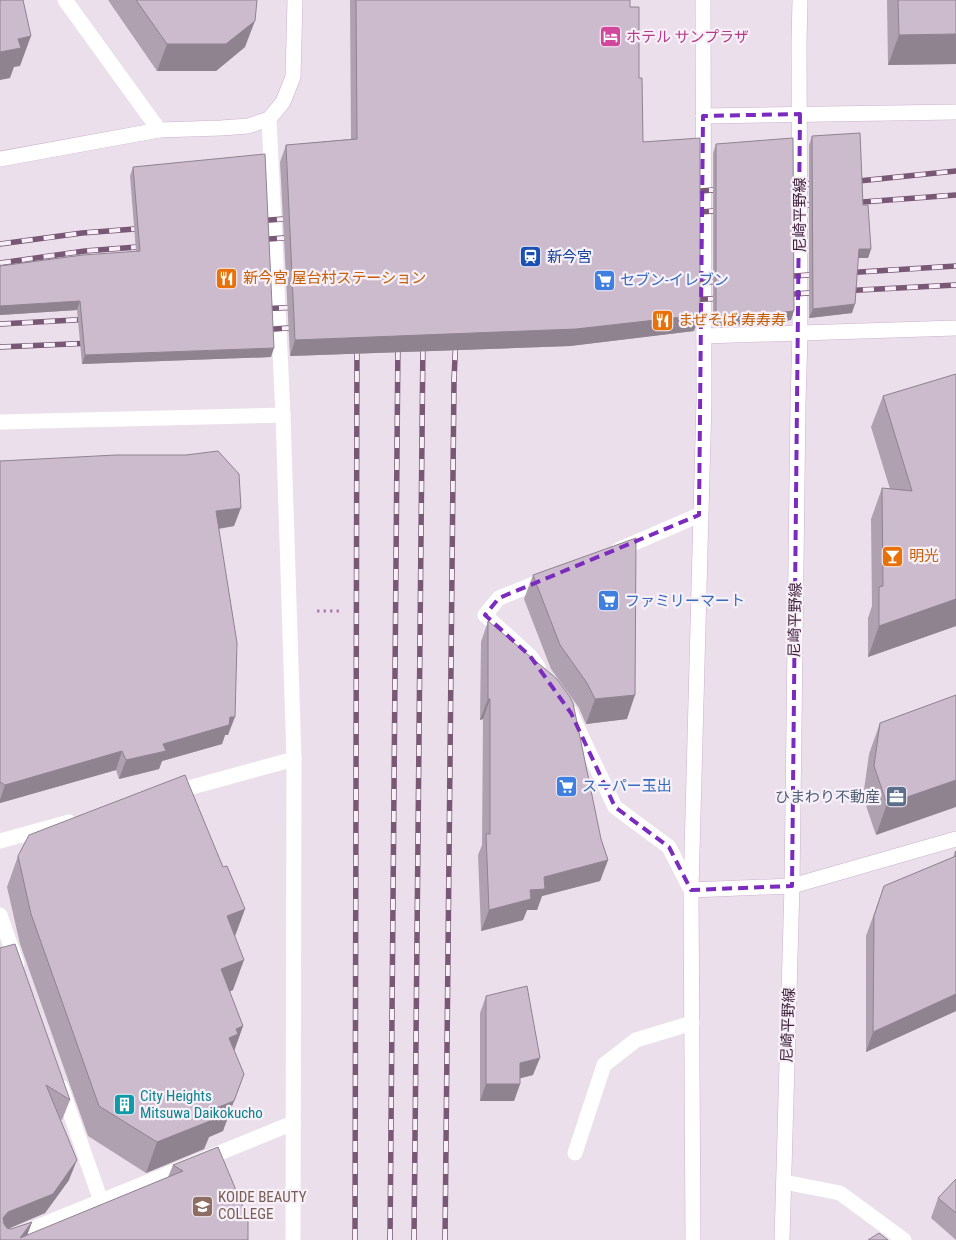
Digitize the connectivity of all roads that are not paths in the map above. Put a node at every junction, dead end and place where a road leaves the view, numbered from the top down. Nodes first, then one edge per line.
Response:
1 (65, 0) edge
2 (295, 0) edge
3 (703, 0) edge
4 (800, 0) edge
5 (956, 112) edge
6 (800, 114) junction
7 (703, 116) junction
8 (269, 119) junction
9 (159, 130) junction
10 (0, 159) edge
11 (956, 328) edge
12 (800, 334) junction
13 (704, 336) junction
14 (283, 414) junction
15 (0, 422) edge
16 (699, 515) junction
17 (601, 557) edge
18 (564, 572) edge
19 (548, 680) edge
20 (559, 696) edge
21 (294, 759) junction
22 (152, 798) edge
23 (85, 817) edge
24 (956, 840) edge
25 (0, 841) edge
26 (792, 886) junction
27 (691, 890) junction
28 (0, 915) edge
29 (22, 979) edge
30 (692, 1023) junction
31 (58, 1078) edge
32 (293, 1124) junction
33 (575, 1153) dead end
34 (784, 1182) junction
35 (101, 1201) junction
36 (6, 1240) edge
37 (293, 1240) edge
38 (693, 1240) edge
39 (782, 1240) edge
40 (904, 1240) edge

1 - 9 street
2 - 8 street
3 - 7 street
4 - 6 street, 尼崎平野線
5 - 6 street
6 - 7 street
6 - 12 street, 尼崎平野線
7 - 13 street
8 - 9 street
8 - 14 street
9 - 10 street
11 - 12 street
12 - 13 street
12 - 26 street, 尼崎平野線
13 - 16 street
14 - 15 street
14 - 21 street
16 - 17 street
16 - 27 street
18 - 19 street
20 - 27 street
21 - 22 street
21 - 32 street
23 - 25 street
24 - 26 street
26 - 27 street
26 - 34 street, 尼崎平野線
27 - 30 street
28 - 29 street
30 - 33 street
30 - 38 street
31 - 35 street
32 - 35 street
32 - 37 street
34 - 39 street, 尼崎平野線
34 - 40 street
35 - 36 street

